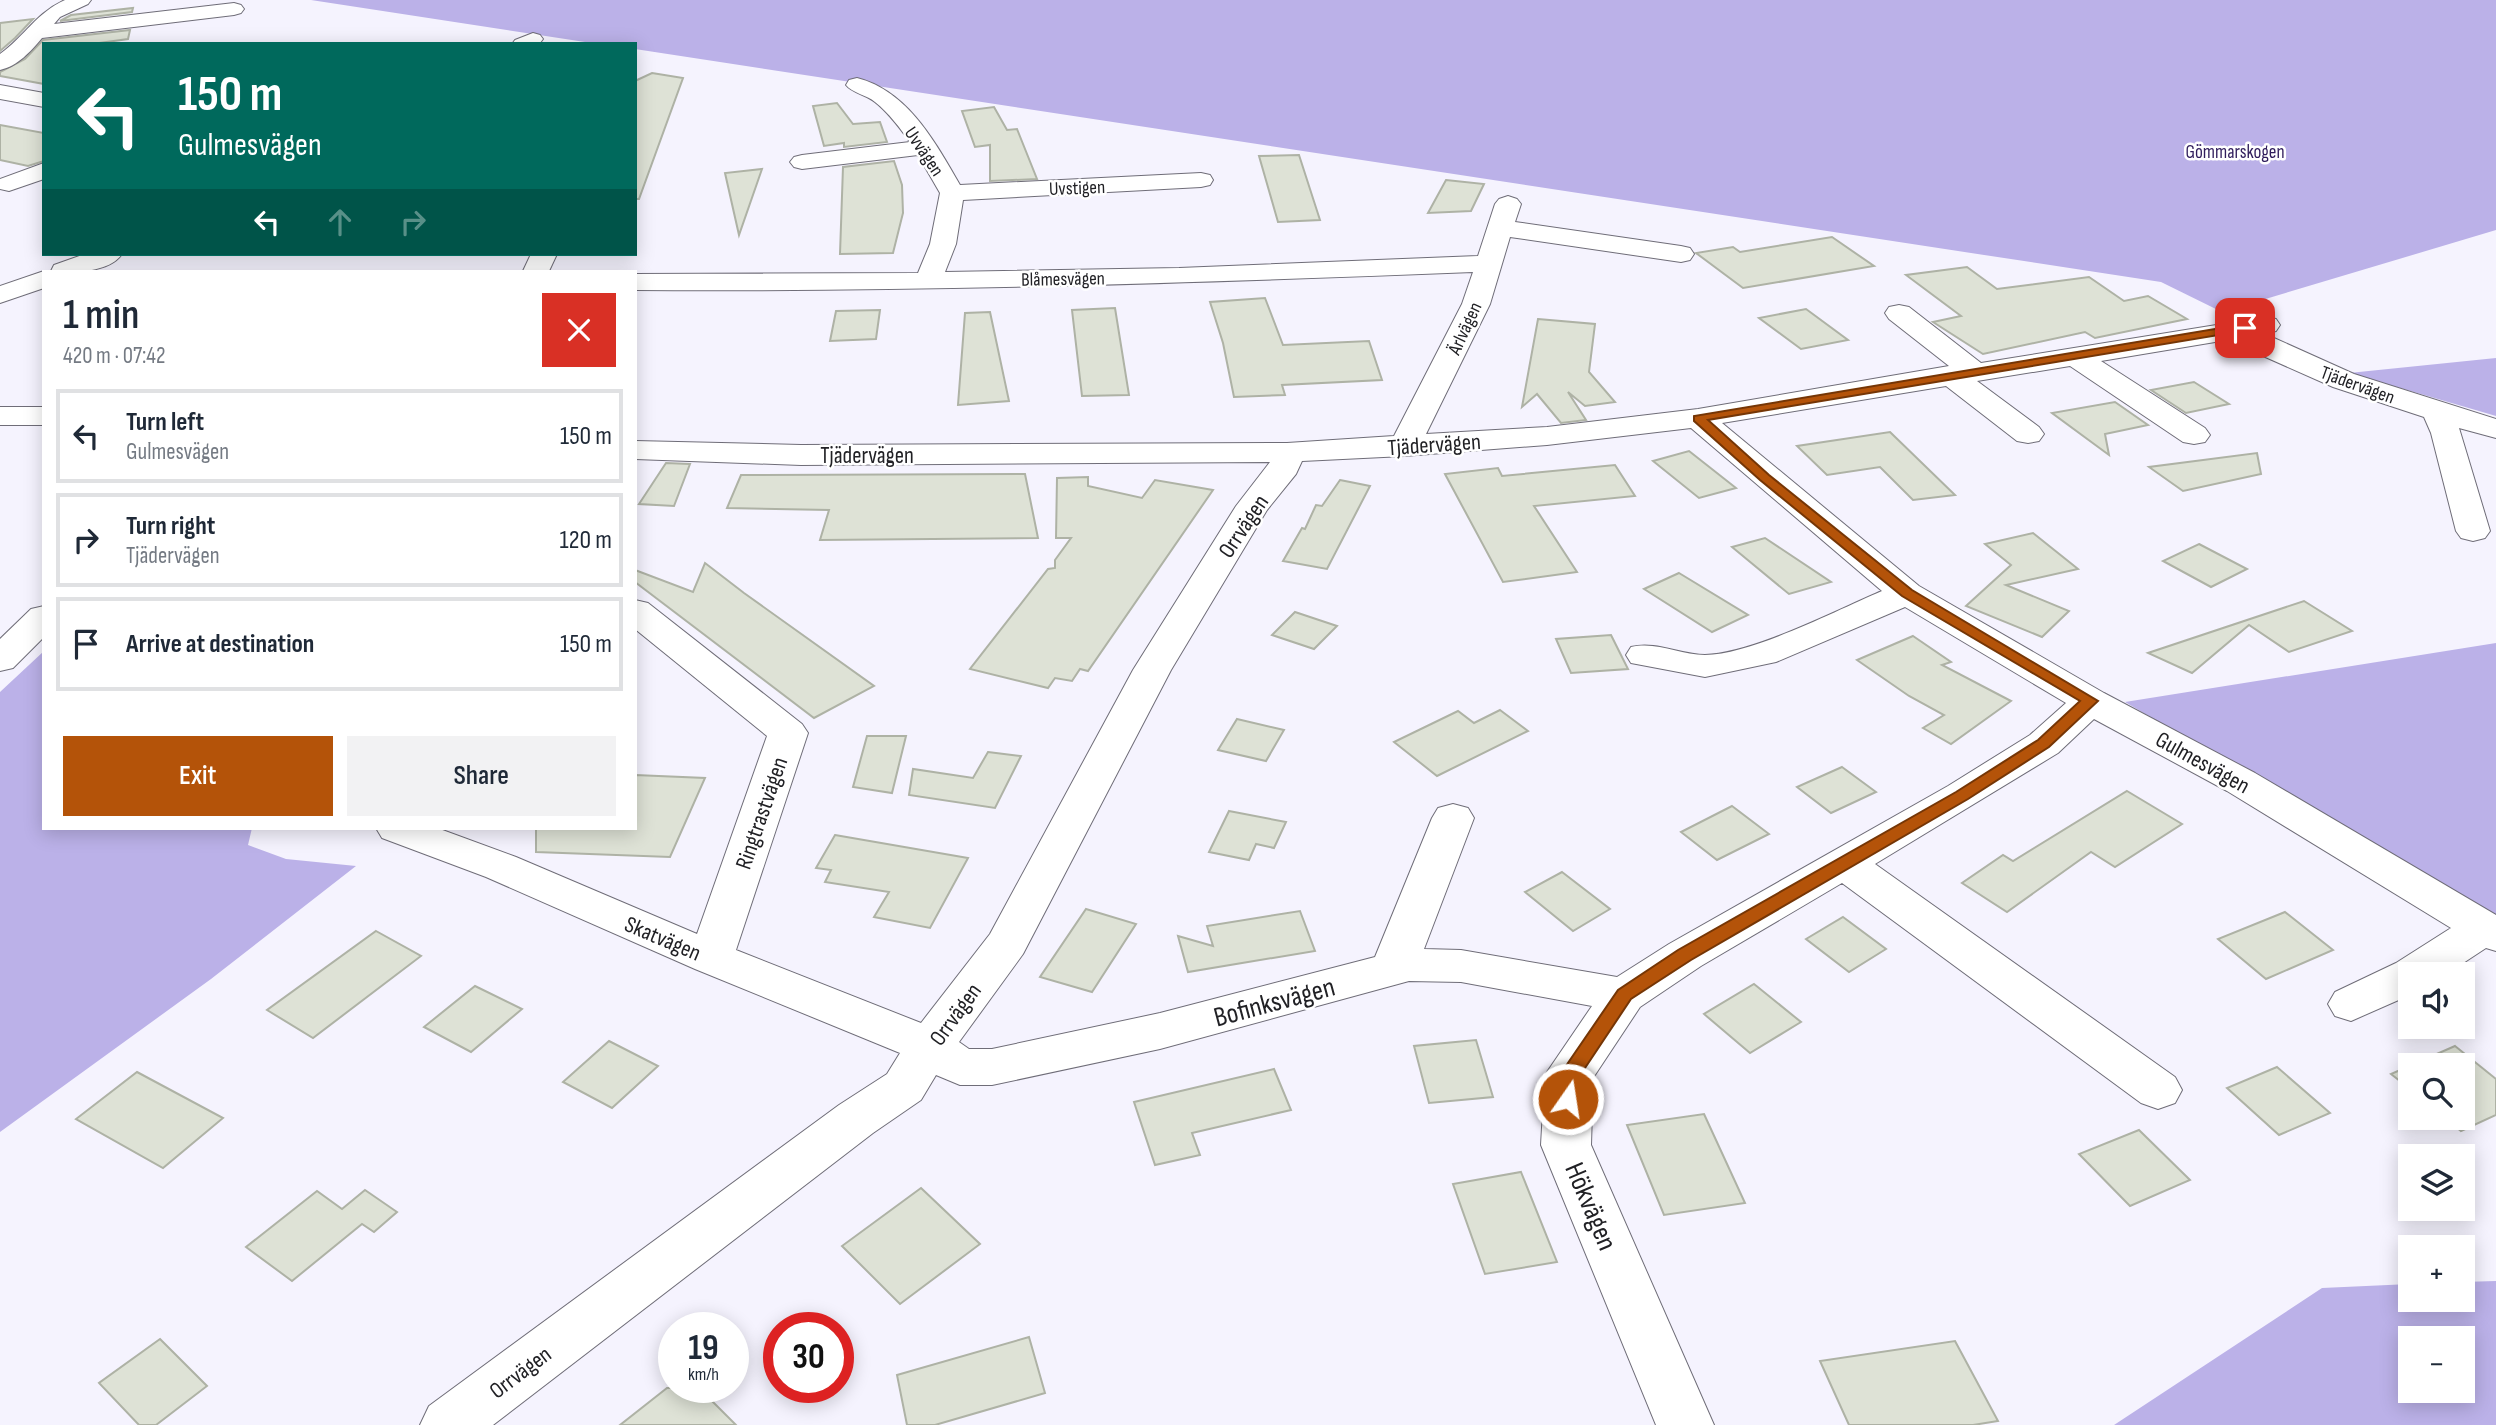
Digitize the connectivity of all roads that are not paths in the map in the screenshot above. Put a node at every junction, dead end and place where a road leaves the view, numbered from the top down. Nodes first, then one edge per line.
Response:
1 (81, 0) edge
2 (234, 9) dead end
3 (38, 32) junction
4 (0, 64) edge
5 (861, 85) dead end
6 (0, 92) edge
7 (42, 100) edge
8 (925, 147) junction
9 (802, 162) dead end
10 (42, 171) edge
11 (1201, 180) dead end
12 (9, 184) dead end
13 (952, 193) junction
14 (1681, 254) dead end
15 (104, 256) edge
16 (1491, 263) junction
17 (67, 270) edge
18 (928, 280) junction
19 (637, 282) edge
20 (1899, 313) dead end
21 (2266, 325) dead end
22 (2224, 331) junction
23 (2073, 355) junction
24 (1961, 373) junction
25 (2438, 412) junction
26 (0, 416) edge
27 (42, 416) edge
28 (1698, 418) junction
29 (2496, 429) edge
30 (2028, 434) dead end
31 (2194, 435) dead end
32 (1404, 447) junction
33 (637, 450) edge
34 (1287, 452) junction
35 (2473, 531) dead end
36 (1907, 593) junction
37 (637, 613) edge
38 (42, 619) edge
39 (1644, 655) dead end
40 (0, 660) edge
41 (2090, 701) junction
42 (1452, 818) dead end
43 (402, 830) edge
44 (1844, 863) junction
45 (2490, 931) edge
46 (711, 958) junction
47 (2434, 962) edge
48 (1393, 970) junction
49 (2398, 981) edge
50 (1624, 995) junction
51 (2351, 1004) dead end
52 (930, 1046) junction
53 (2158, 1090) dead end
54 (449, 1425) edge
55 (1685, 1425) edge

1 - 3 street
2 - 3 street
3 - 4 street
5 - 8 street, Uvvägen
6 - 7 street
8 - 9 street
8 - 13 street, Uvvägen
10 - 12 street
11 - 13 street, Uvstigen
13 - 18 street, Uvvägen
14 - 16 street, Ärlvägen
15 - 17 street
16 - 18 street, Blåmesvägen
16 - 32 street, Ärlvägen
18 - 19 street, Blåmesvägen
20 - 24 street
21 - 22 street, Tjädervägen
22 - 23 street, Tjädervägen
22 - 25 street, Tjädervägen
23 - 24 street, Tjädervägen
23 - 31 street
24 - 28 street, Tjädervägen
24 - 30 street
25 - 29 street, Tjädervägen
25 - 35 street
26 - 27 street
28 - 32 street, Tjädervägen
28 - 36 street, Gulmesvägen
32 - 34 street, Tjädervägen
33 - 34 street, Tjädervägen
34 - 52 street, Orrvägen
36 - 39 street
36 - 41 street, Gulmesvägen
37 - 46 street, Ringtrastvägen
38 - 40 street
41 - 44 street, Hökvägen
41 - 45 street, Gulmesvägen
42 - 48 street
43 - 46 street, Skatvägen
44 - 50 street, Hökvägen
44 - 53 street
45 - 47 street
46 - 52 street, Skatvägen
48 - 50 street, Bofinksvägen
48 - 52 street, Bofinksvägen
49 - 51 street
50 - 55 street, Hökvägen
52 - 54 street, Orrvägen

